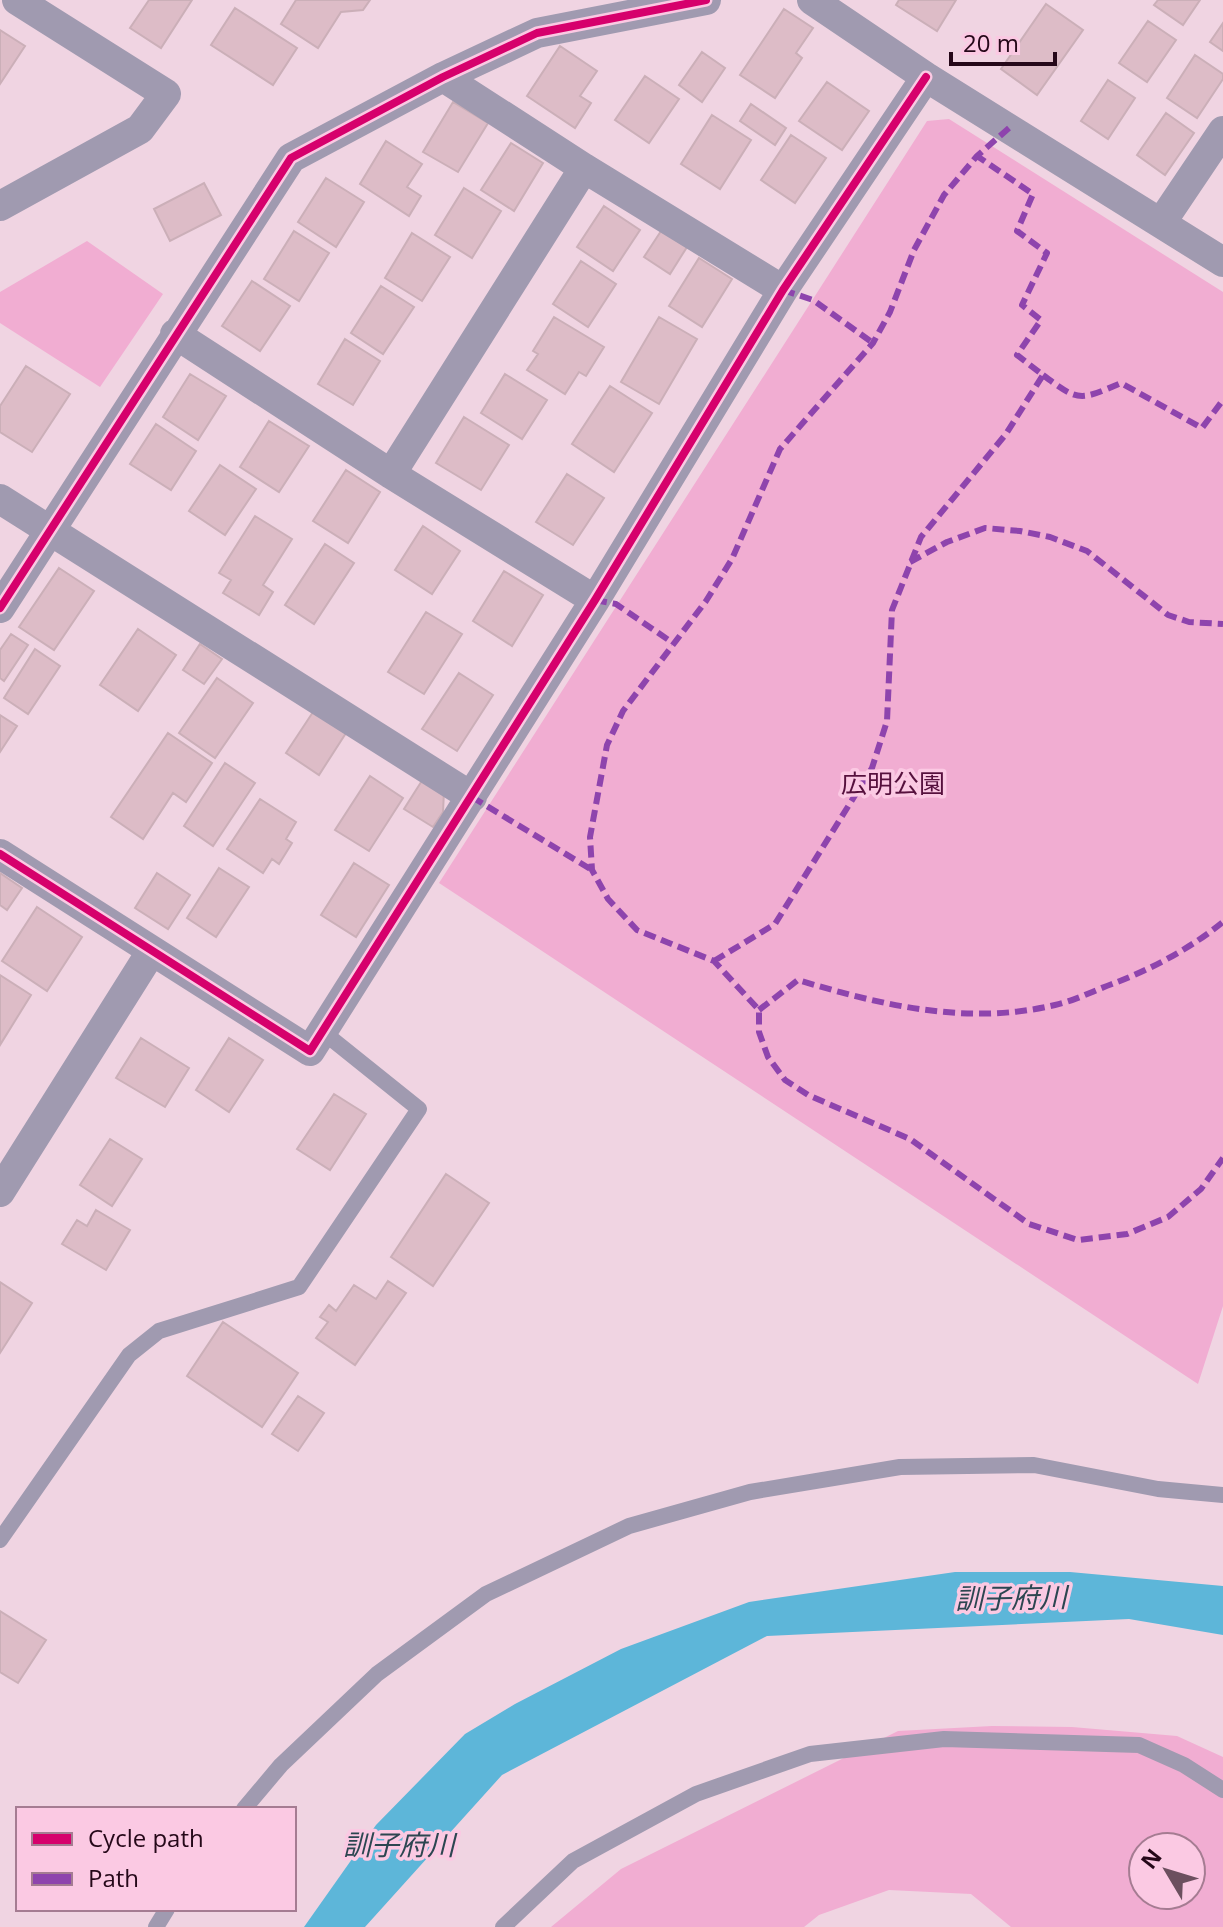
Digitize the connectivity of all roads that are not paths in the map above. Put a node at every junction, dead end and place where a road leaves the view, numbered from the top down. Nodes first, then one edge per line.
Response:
1 (17, 0) edge
2 (706, 0) edge
3 (812, 0) edge
4 (443, 77) junction
5 (926, 77) junction
6 (1223, 131) edge
7 (584, 168) junction
8 (0, 206) edge
9 (1161, 223) junction
10 (1223, 262) edge
11 (783, 290) junction
12 (175, 334) junction
13 (391, 474) junction
14 (0, 499) edge
15 (50, 531) junction
16 (595, 600) junction
17 (0, 608) edge
18 (472, 797) junction
19 (0, 854) edge
20 (151, 952) junction
21 (323, 1032) junction
22 (0, 1192) edge
23 (1223, 1495) edge
24 (0, 1540) edge
25 (1223, 1790) edge
26 (246, 1807) edge
27 (503, 1927) edge

1 - 8 street
2 - 4 street
3 - 5 street
4 - 7 street
4 - 12 street
5 - 9 street
5 - 11 street
6 - 9 street
7 - 11 street
7 - 13 street
9 - 10 street
11 - 16 street
12 - 13 street
12 - 15 street
13 - 16 street
14 - 15 street
15 - 17 street
15 - 18 street
16 - 18 street
18 - 21 street
19 - 20 street
20 - 21 street
20 - 22 street
21 - 24 lane
23 - 26 lane
25 - 27 lane

